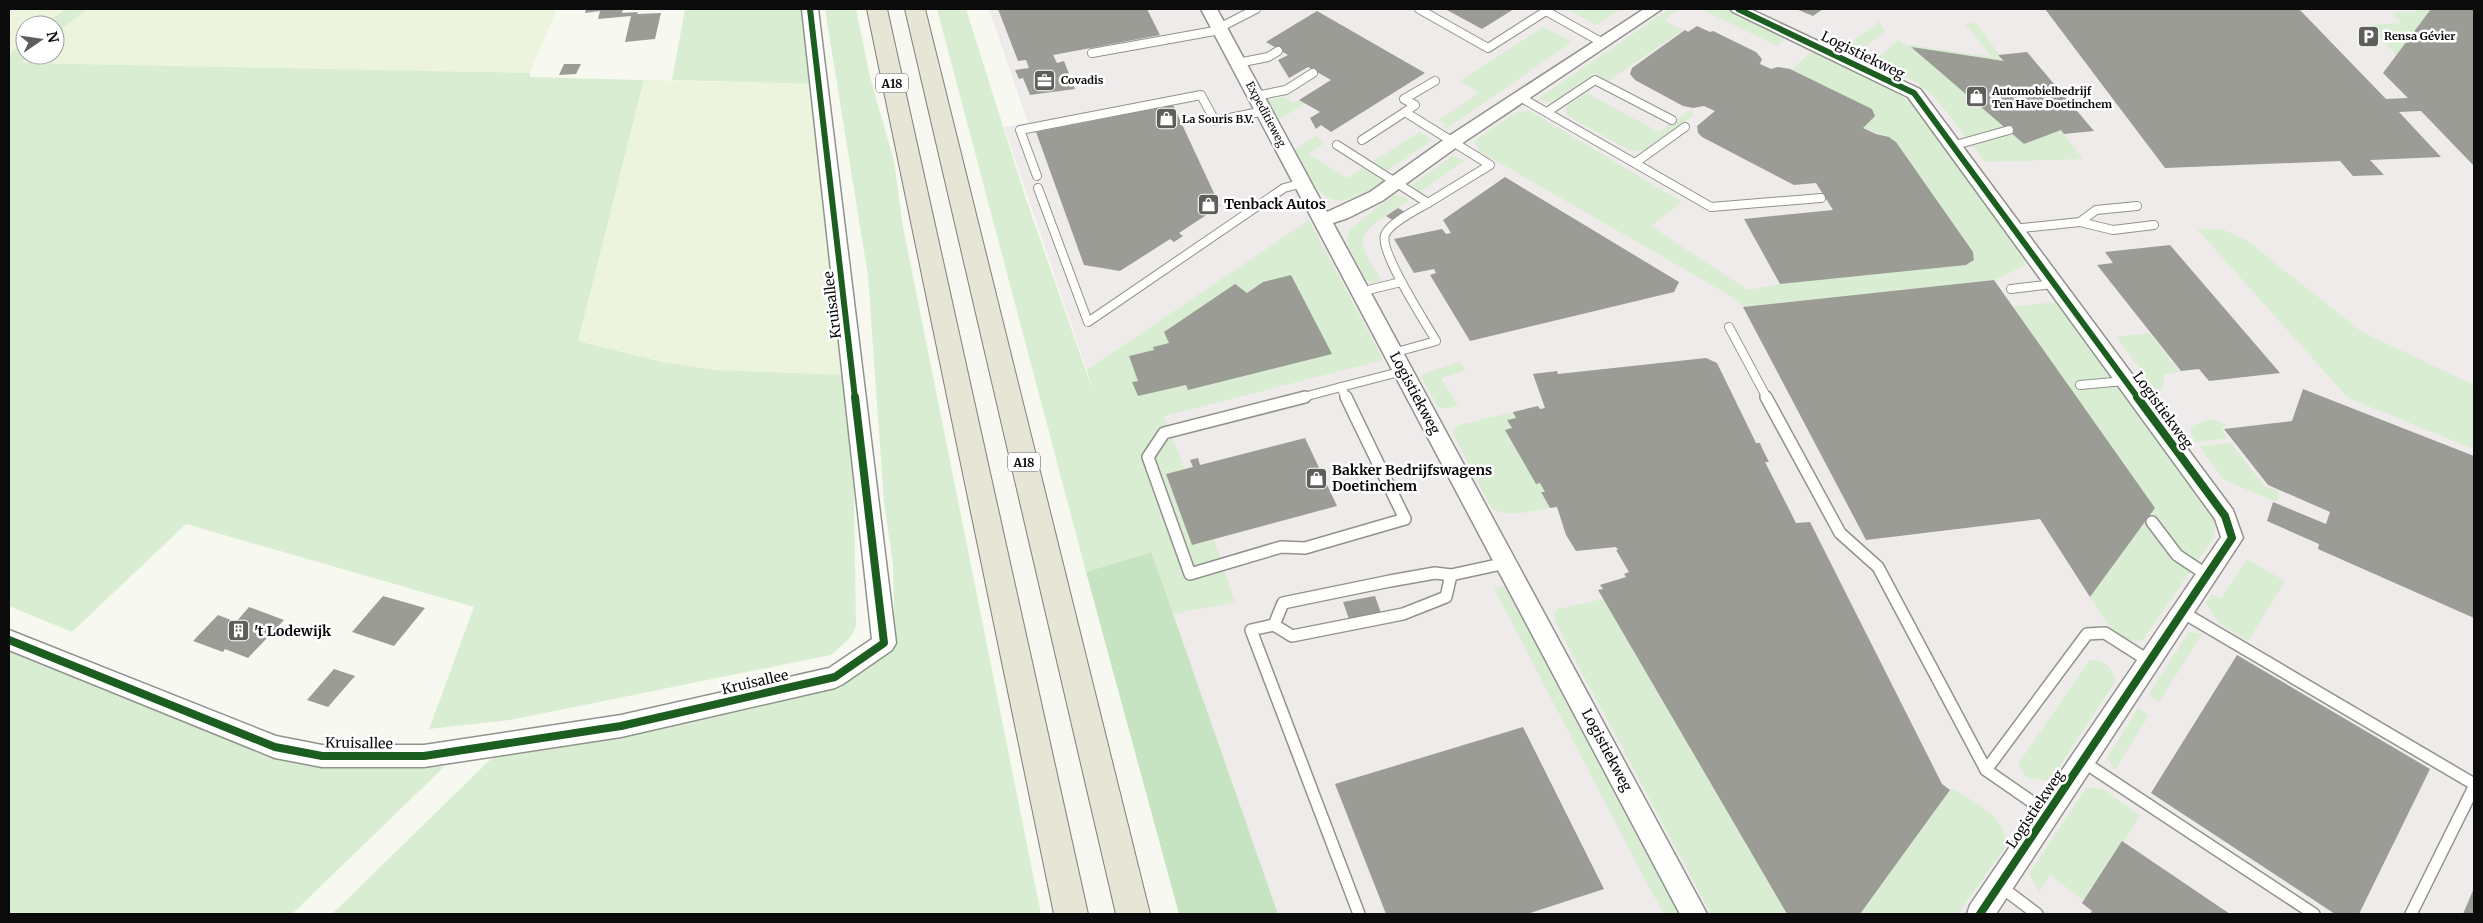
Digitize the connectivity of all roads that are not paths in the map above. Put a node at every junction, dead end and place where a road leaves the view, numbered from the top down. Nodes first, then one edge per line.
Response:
1 (810, 9) edge
2 (877, 9) edge
3 (915, 9) edge
4 (1209, 9) edge
5 (1256, 9) edge
6 (1419, 9) edge
7 (1654, 9) edge
8 (1738, 9) edge
9 (1547, 10) edge
10 (1220, 29) junction
11 (1603, 43) junction
12 (1278, 51) dead end
13 (1092, 53) dead end
14 (1238, 63) junction
15 (1313, 73) dead end
16 (1434, 80) dead end
17 (1256, 96) junction
18 (1520, 97) junction
19 (1264, 111) junction
20 (1405, 112) junction
21 (1547, 112) junction
22 (1672, 120) dead end
23 (1685, 127) dead end
24 (2008, 130) dead end
25 (1362, 140) dead end
26 (1453, 141) junction
27 (1337, 145) dead end
28 (1952, 146) junction
29 (1635, 163) junction
30 (1037, 176) dead end
31 (1395, 183) junction
32 (1303, 184) junction
33 (1038, 188) dead end
34 (1821, 198) dead end
35 (1428, 204) junction
36 (2137, 206) dead end
37 (1323, 220) junction
38 (2080, 222) junction
39 (2154, 225) dead end
40 (2013, 229) junction
41 (1401, 282) junction
42 (2054, 284) junction
43 (2011, 288) dead end
44 (1360, 292) junction
45 (1729, 327) dead end
46 (1398, 362) junction
47 (2125, 381) junction
48 (2080, 385) dead end
49 (1341, 387) junction
50 (2152, 522) dead end
51 (1506, 563) junction
52 (1451, 575) junction
53 (2207, 575) junction
54 (2182, 612) junction
55 (1274, 625) junction
56 (9, 640) edge
57 (2149, 661) junction
58 (2082, 761) junction
59 (1986, 770) junction
60 (2474, 786) edge
61 (2048, 813) junction
62 (1999, 886) junction
63 (1071, 914) edge
64 (1133, 914) edge
65 (1359, 914) edge
66 (1694, 914) edge
67 (1980, 914) edge
68 (2037, 914) edge
69 (2314, 914) edge
70 (2411, 914) edge

1 - 56 street, Kruisallee
2 - 63 highway, A18
3 - 64 highway, A18
4 - 10 street, Expeditieweg
5 - 10 lane
6 - 9 lane
7 - 11 street
8 - 28 street, Logistiekweg
9 - 11 lane
10 - 13 lane
10 - 14 street, Expeditieweg
11 - 18 street
12 - 14 lane
14 - 17 street, Expeditieweg
15 - 17 lane
16 - 20 lane
17 - 19 street, Expeditieweg
18 - 21 lane
18 - 26 street
19 - 30 lane
19 - 32 street, Expeditieweg
20 - 25 lane
20 - 26 lane
21 - 22 lane
21 - 29 lane
23 - 29 lane
24 - 28 lane
26 - 31 street
26 - 35 lane
27 - 31 lane
28 - 40 street, Logistiekweg
29 - 34 lane
31 - 35 lane
31 - 37 street
32 - 33 lane
32 - 37 street, Expeditieweg
35 - 41 lane
36 - 38 lane
37 - 44 street, Logistiekweg
38 - 39 lane
38 - 40 lane
40 - 42 street, Logistiekweg
41 - 44 lane
41 - 46 lane
42 - 43 lane
42 - 47 street, Logistiekweg
44 - 46 street, Logistiekweg
45 - 59 lane
46 - 49 lane
46 - 51 street, Logistiekweg
47 - 48 lane
47 - 53 street, Logistiekweg
49 - 49 lane
50 - 53 lane
51 - 52 lane
51 - 66 street, Logistiekweg
52 - 55 lane
52 - 55 lane
53 - 54 street, Logistiekweg
54 - 57 street, Logistiekweg
54 - 60 lane
55 - 65 lane
57 - 58 street, Logistiekweg
57 - 59 lane
58 - 61 street, Logistiekweg
58 - 69 lane
59 - 61 lane
60 - 70 lane
61 - 62 street, Logistiekweg
62 - 67 street, Logistiekweg
62 - 68 lane

